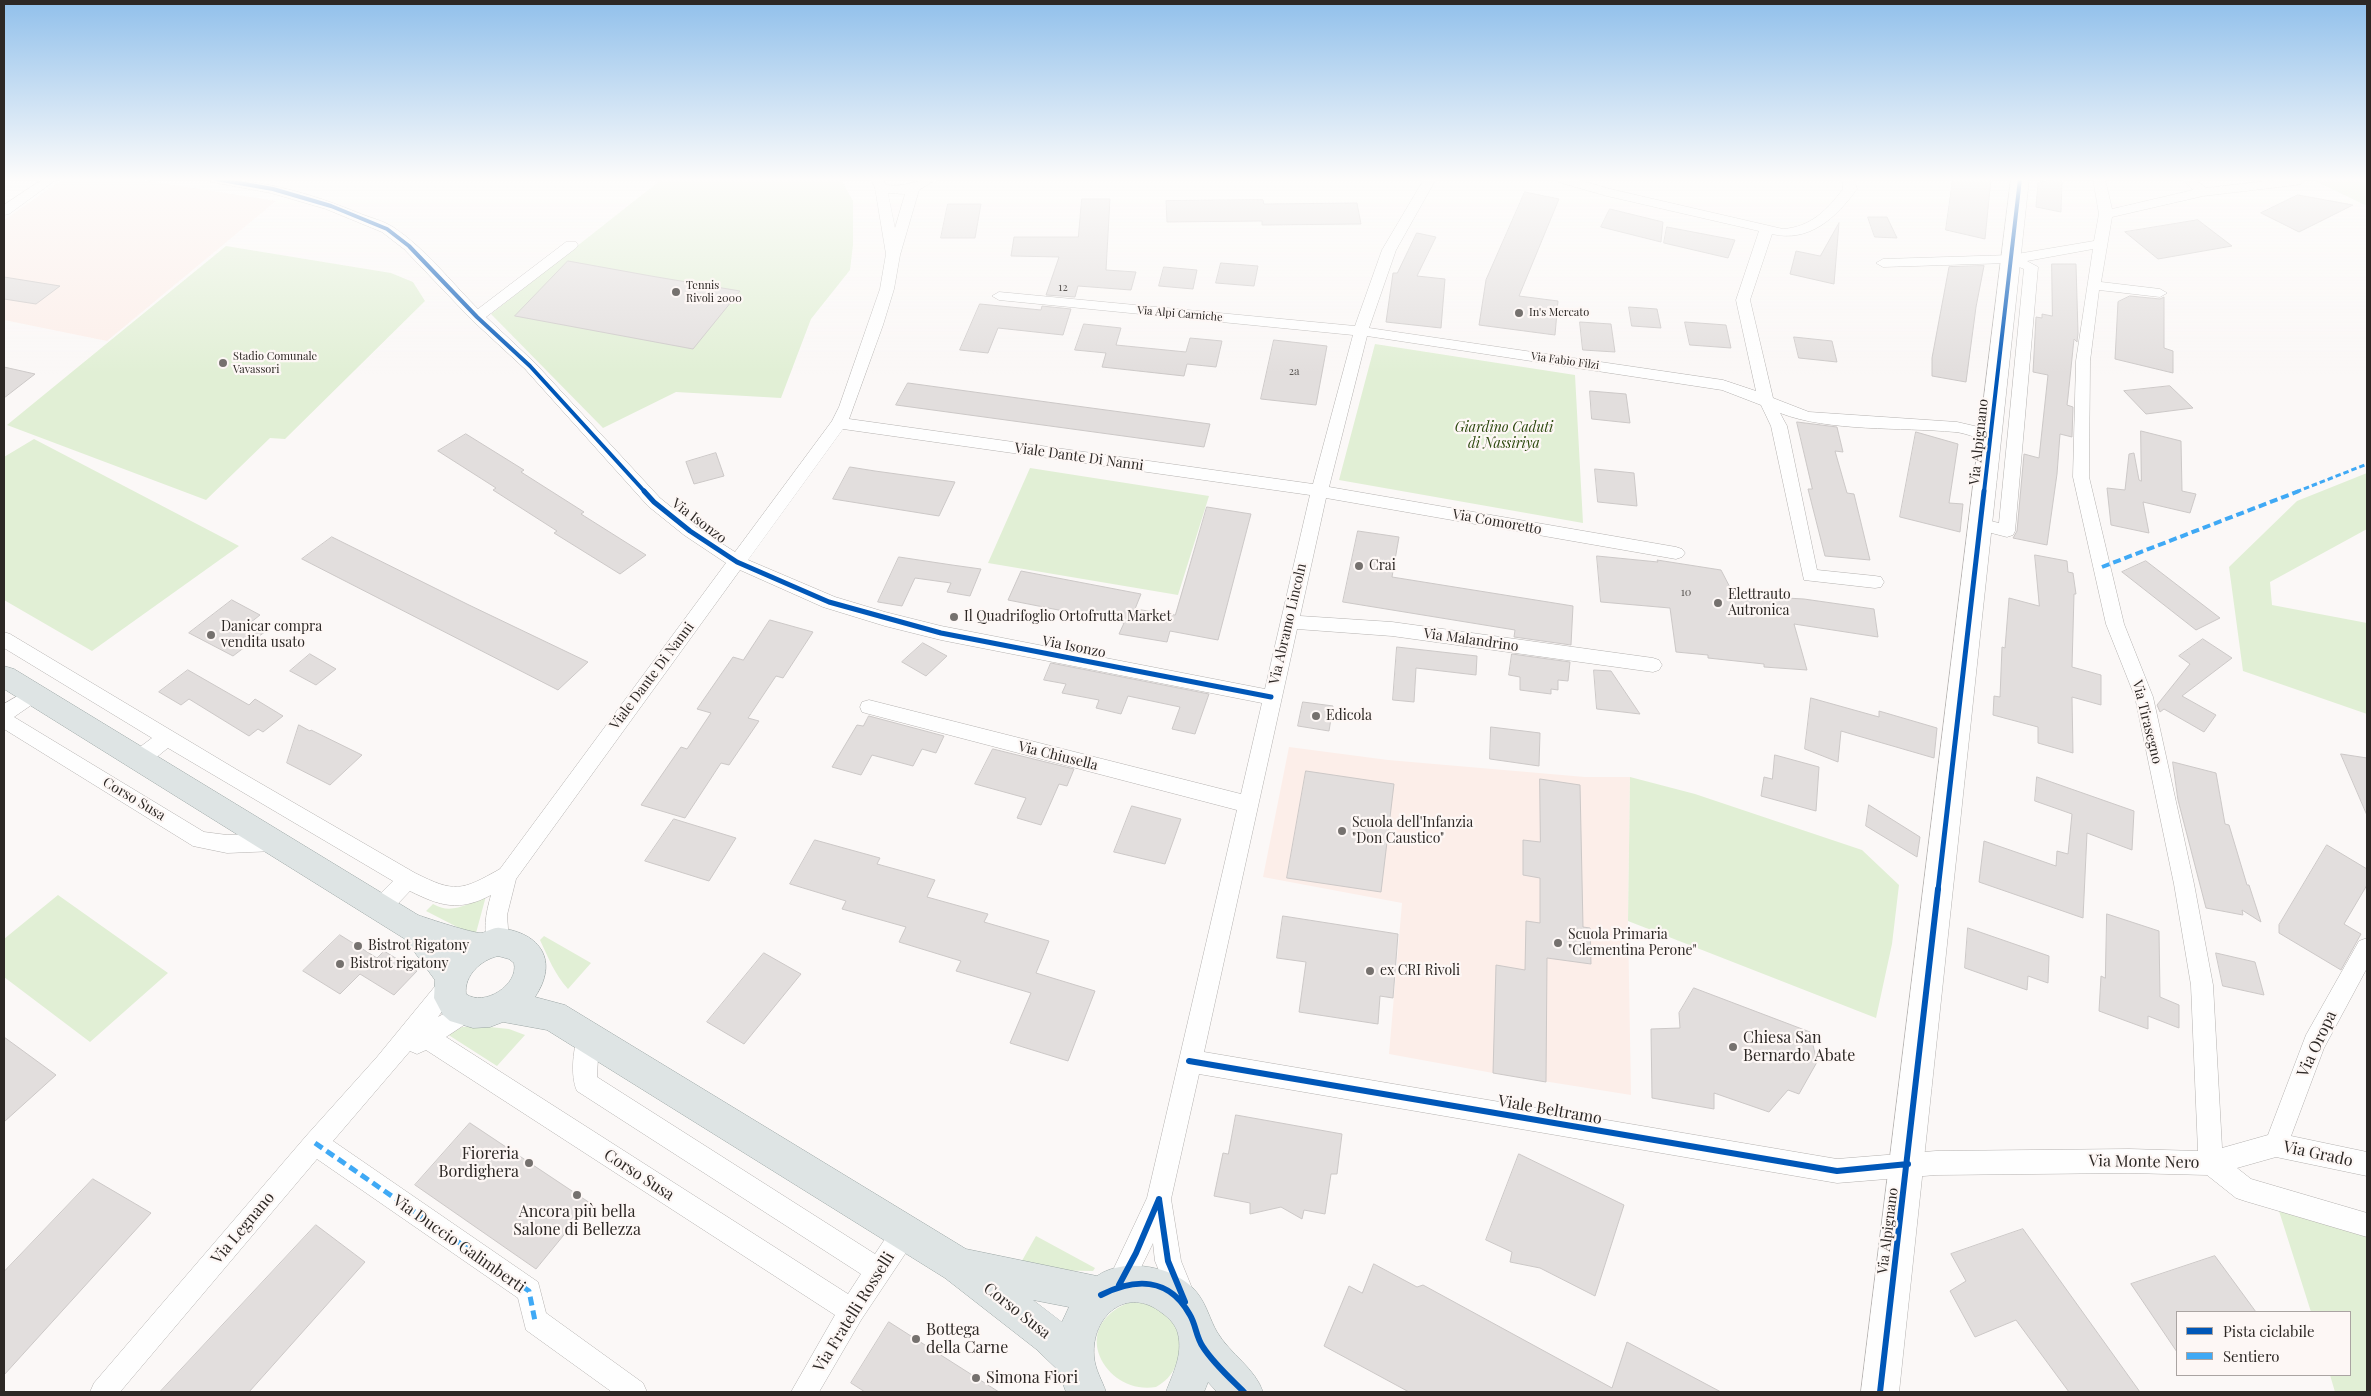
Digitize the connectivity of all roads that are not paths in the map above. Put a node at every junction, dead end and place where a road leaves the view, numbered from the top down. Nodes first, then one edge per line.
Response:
1 (405, 244) edge
2 (891, 244) edge
3 (896, 244) edge
4 (1392, 244) edge
5 (1762, 244) edge
6 (2013, 244) edge
7 (2101, 244) joint
8 (571, 245) dead end
9 (893, 255) junction
10 (2011, 260) junction
11 (1883, 263) dead end
12 (2093, 285) junction
13 (2160, 293) dead end
14 (999, 296) dead end
15 (477, 317) junction
16 (1361, 331) junction
17 (1766, 400) junction
18 (838, 423) junction
19 (1990, 435) junction
20 (1319, 492) junction
21 (1982, 525) junction
22 (1676, 553) dead end
23 (737, 562) junction
24 (1874, 582) dead end
25 (1289, 622) junction
26 (4, 639) edge
27 (1654, 665) dead end
28 (4, 676) edge
29 (33, 694) junction
30 (1272, 697) junction
31 (869, 707) dead end
32 (4, 714) edge
33 (4, 720) edge
34 (166, 738) junction
35 (139, 759) junction
36 (1247, 804) junction
37 (274, 842) junction
38 (507, 875) junction
39 (408, 879) junction
40 (380, 908) junction
41 (416, 929) junction
42 (490, 945) junction
43 (2367, 948) edge
44 (530, 978) junction
45 (455, 991) junction
46 (503, 1007) junction
47 (554, 1016) junction
48 (426, 1037) junction
49 (588, 1038) junction
50 (1189, 1061) junction
51 (385, 1065) junction
52 (315, 1143) junction
53 (2276, 1145) junction
54 (2211, 1163) junction
55 (1908, 1164) junction
56 (2367, 1164) edge
57 (1159, 1198) junction
58 (2367, 1225) edge
59 (904, 1233) junction
60 (958, 1265) junction
61 (879, 1271) junction
62 (1110, 1290) junction
63 (852, 1312) junction
64 (1194, 1325) junction
65 (1080, 1376) edge
66 (103, 1392) edge
67 (634, 1392) edge
68 (804, 1392) edge
69 (1185, 1392) edge
70 (1244, 1392) edge
71 (1880, 1392) edge

1 - 15 street, Via Isonzo
2 - 9 street, Viale Dante Di Nanni
3 - 9 street, Viale Dante Di Nanni
4 - 16 street, Via Abramo Lincoln
5 - 17 street
6 - 10 street, Via Alpignano
7 - 10 street
7 - 12 street, Via Tirasegno
8 - 15 street
9 - 18 street, Viale Dante Di Nanni
10 - 11 street
10 - 19 street, Via Alpignano
10 - 21 street
12 - 13 street
12 - 54 street, Via Tirasegno
14 - 16 street, Via Alpi Carniche
15 - 23 street, Via Isonzo
16 - 17 street, Via Fabio Filzi
16 - 20 street, Via Abramo Lincoln
17 - 19 street, Via Fabio Filzi
17 - 24 street
18 - 20 street, Viale Dante Di Nanni
18 - 23 street, Viale Dante Di Nanni
19 - 21 street, Via Alpignano
20 - 22 street, Via Comoretto
20 - 25 street, Via Abramo Lincoln
21 - 55 street, Via Alpignano
23 - 30 street, Via Isonzo
23 - 38 street, Viale Dante Di Nanni
25 - 27 street, Via Malandrino
25 - 30 street, Via Abramo Lincoln
26 - 34 street
28 - 29 main road
29 - 32 street
29 - 35 main road
30 - 36 street, Via Abramo Lincoln
31 - 36 street, Via Chiusella
33 - 37 street, Corso Susa
34 - 35 street
34 - 39 street
35 - 37 main road
36 - 50 street, Via Abramo Lincoln
37 - 40 main road
38 - 39 street
38 - 42 street, Viale Dante Di Nanni
39 - 40 street
40 - 41 main road
41 - 42 main road
41 - 45 main road
42 - 44 main road
42 - 45 main road
43 - 53 street, Via Oropa
44 - 46 main road
44 - 47 main road, Corso Susa
45 - 46 main road
45 - 48 street, Via Legnano
45 - 51 street, Via Legnano
46 - 47 main road, Corso Susa
47 - 49 main road, Corso Susa
48 - 51 street, Via Legnano
48 - 63 street, Corso Susa
49 - 59 main road, Corso Susa
49 - 61 street
50 - 55 street, Viale Beltramo
50 - 57 street, Via Abramo Lincoln
51 - 52 street, Via Legnano
52 - 66 street, Via Legnano
52 - 67 street, Via Duccio Galimberti
53 - 54 street, Via Grado
53 - 56 street, Via Grado
54 - 55 street, Via Monte Nero
54 - 58 street, Via Monte Nero
55 - 71 street, Via Alpignano
57 - 62 street, Via Abramo Lincoln
57 - 64 street, Via Abramo Lincoln
59 - 60 main road, Corso Susa
59 - 61 street, Via Fratelli Rosselli
60 - 62 main road, Corso Susa
60 - 65 main road, Corso Susa
61 - 63 street, Via Fratelli Rosselli
62 - 64 main road, Corso Susa
62 - 65 main road
63 - 68 street, Via Fratelli Rosselli
64 - 69 main road
64 - 70 main road

